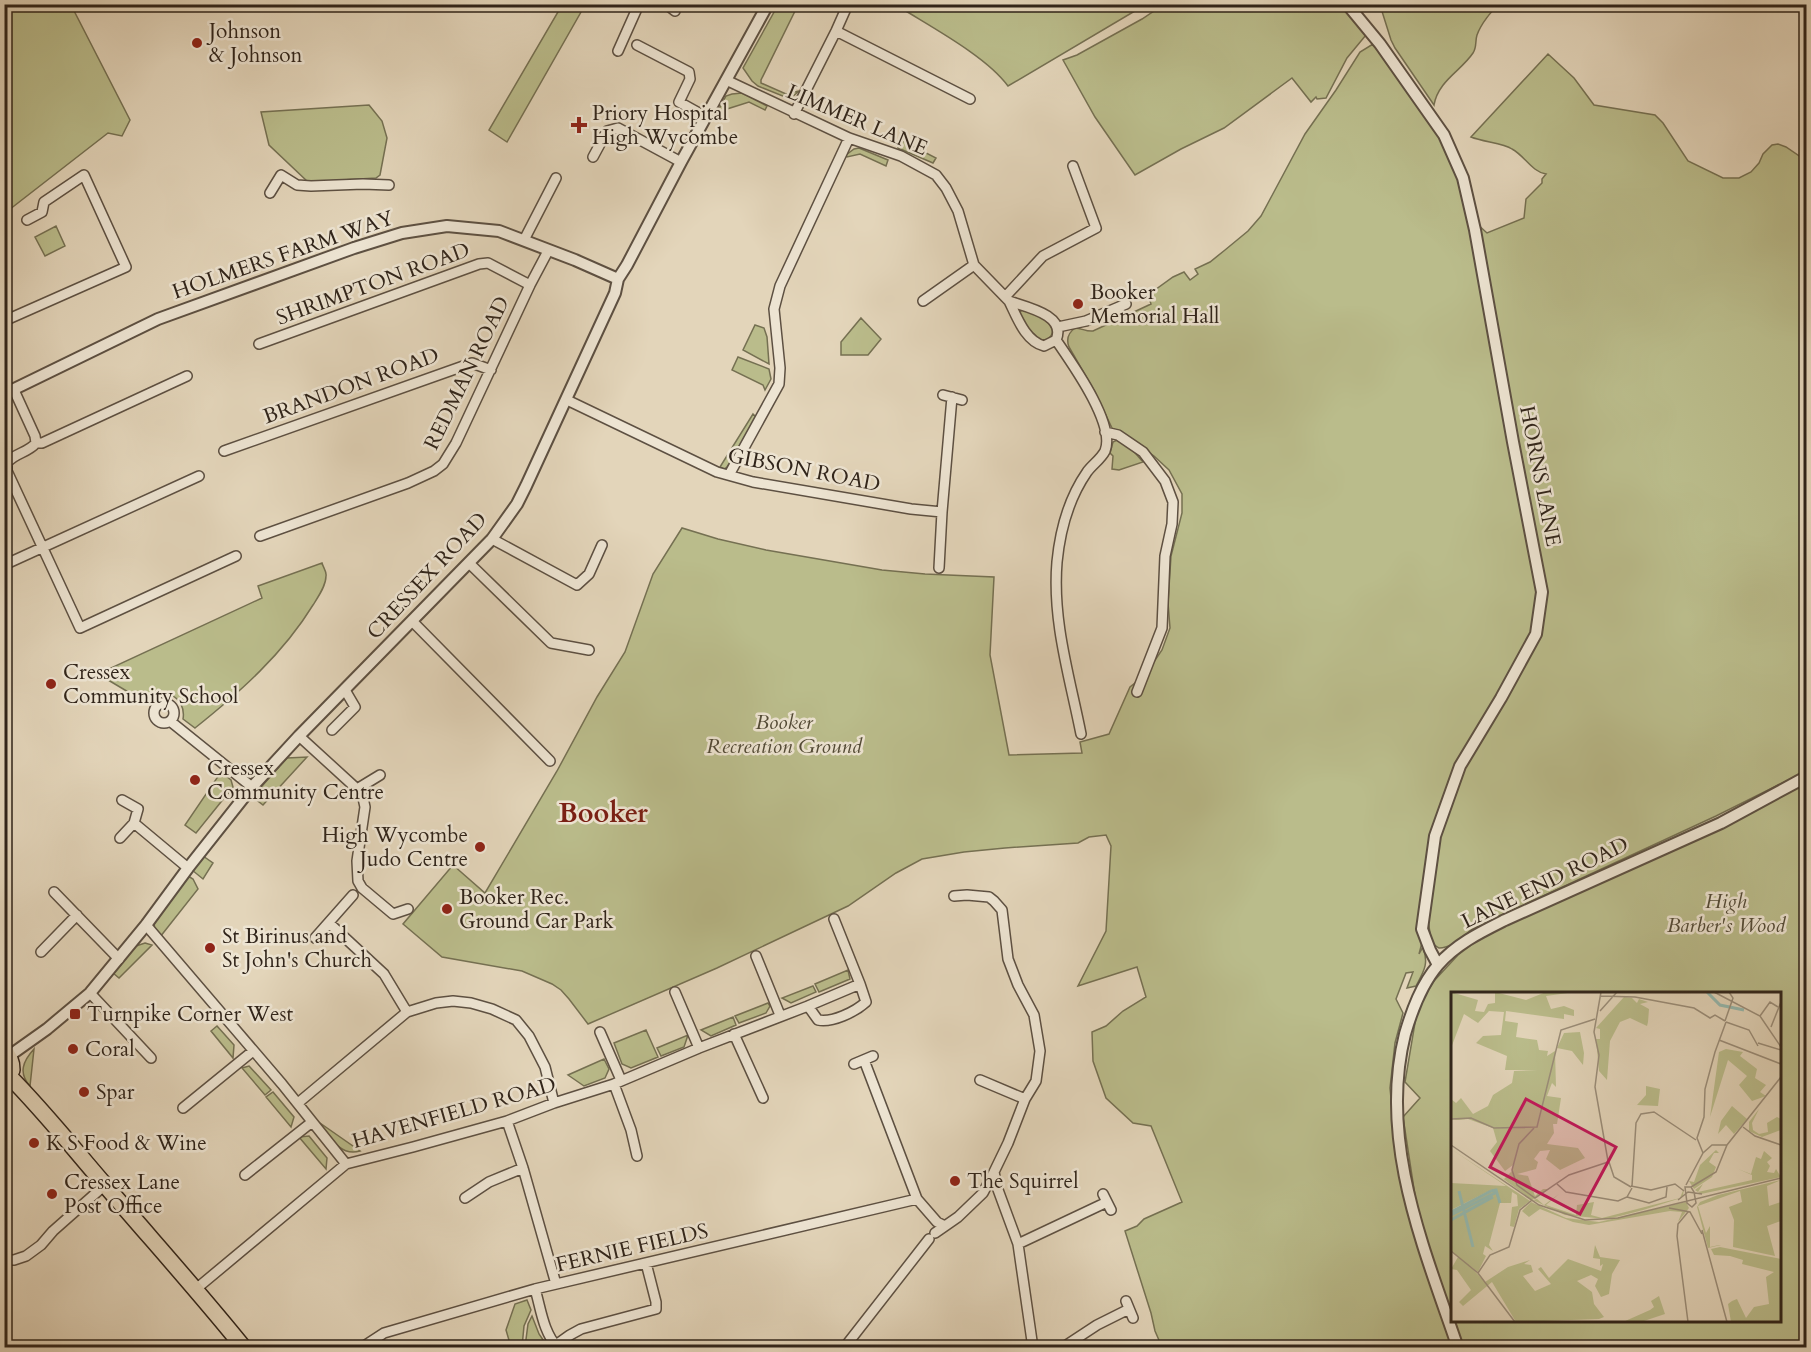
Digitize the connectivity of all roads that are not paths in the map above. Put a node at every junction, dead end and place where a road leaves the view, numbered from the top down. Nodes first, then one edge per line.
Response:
1 (639, 4) edge
2 (666, 4) edge
3 (768, 4) edge
4 (848, 4) edge
5 (1347, 4) edge
6 (675, 11) dead end
7 (836, 31) junction
8 (638, 45) dead end
9 (618, 51) dead end
10 (726, 80) junction
11 (970, 99) dead end
12 (794, 114) junction
13 (706, 117) junction
14 (849, 138) junction
15 (593, 157) dead end
16 (681, 162) junction
17 (1073, 166) dead end
18 (556, 178) dead end
19 (389, 185) dead end
20 (270, 193) dead end
21 (27, 220) dead end
22 (524, 240) junction
23 (548, 251) junction
24 (974, 265) junction
25 (618, 279) junction
26 (530, 285) junction
27 (1007, 299) junction
28 (923, 301) dead end
29 (1126, 304) dead end
30 (4, 321) edge
31 (1058, 327) junction
32 (1056, 340) junction
33 (259, 344) dead end
34 (491, 370) junction
35 (187, 376) dead end
36 (9, 392) edge
37 (567, 400) junction
38 (962, 400) dead end
39 (1105, 432) junction
40 (36, 443) junction
41 (224, 451) dead end
42 (6, 463) edge
43 (729, 475) junction
44 (200, 476) dead end
45 (942, 512) junction
46 (260, 536) dead end
47 (492, 539) junction
48 (602, 545) dead end
49 (42, 548) junction
50 (236, 556) dead end
51 (469, 563) junction
52 (4, 565) edge
53 (939, 568) dead end
54 (412, 621) junction
55 (589, 650) dead end
56 (345, 690) junction
57 (1137, 692) dead end
58 (170, 721) dead end
59 (332, 730) dead end
60 (1081, 734) dead end
61 (299, 736) junction
62 (550, 761) dead end
63 (380, 776) dead end
64 (1806, 777) edge
65 (252, 787) junction
66 (357, 789) junction
67 (122, 800) dead end
68 (134, 823) junction
69 (120, 838) dead end
70 (188, 868) junction
71 (54, 892) dead end
72 (353, 895) dead end
73 (954, 896) dead end
74 (408, 909) dead end
75 (77, 915) junction
76 (834, 919) dead end
77 (329, 923) junction
78 (146, 925) junction
79 (315, 938) dead end
80 (41, 952) dead end
81 (756, 956) dead end
82 (119, 959) junction
83 (1438, 965) junction
84 (860, 984) junction
85 (675, 992) dead end
86 (90, 993) junction
87 (808, 1006) junction
88 (407, 1012) junction
89 (780, 1015) junction
90 (600, 1032) dead end
91 (734, 1034) junction
92 (699, 1048) junction
93 (253, 1051) junction
94 (7, 1054) edge
95 (151, 1058) dead end
96 (854, 1064) dead end
97 (6, 1077) edge
98 (980, 1080) dead end
99 (617, 1082) junction
100 (763, 1098) dead end
101 (1025, 1099) junction
102 (298, 1103) junction
103 (554, 1103) junction
104 (183, 1108) dead end
105 (507, 1121) junction
106 (312, 1122) junction
107 (637, 1156) dead end
108 (346, 1164) junction
109 (523, 1168) junction
110 (994, 1172) junction
111 (245, 1175) dead end
112 (105, 1185) junction
113 (465, 1198) dead end
114 (917, 1199) junction
115 (1107, 1202) dead end
116 (945, 1226) junction
117 (1018, 1244) junction
118 (4, 1260) edge
119 (646, 1263) junction
120 (556, 1284) junction
121 (196, 1289) junction
122 (535, 1289) junction
123 (1130, 1309) dead end
124 (557, 1346) edge
125 (244, 1347) edge
126 (361, 1347) edge
127 (844, 1347) edge
128 (1033, 1347) edge
129 (1062, 1347) edge
130 (1458, 1347) edge

1 - 9 street
2 - 6 street
3 - 10 street, CRESSEX ROAD
4 - 7 street
5 - 83 street, HORNS LANE
7 - 11 street
7 - 12 street
8 - 13 street
10 - 12 street, LIMMER LANE
10 - 13 street, CRESSEX ROAD
12 - 14 street, LIMMER LANE
13 - 16 street, CRESSEX ROAD
14 - 24 street, LIMMER LANE
14 - 43 street
15 - 16 street
16 - 25 street, CRESSEX ROAD
17 - 27 street
18 - 22 street
19 - 20 street
21 - 30 street
22 - 23 street, HOLMERS FARM WAY
22 - 36 street, HOLMERS FARM WAY
23 - 25 street, HOLMERS FARM WAY
23 - 26 street, REDMAN ROAD
24 - 27 street, LIMMER LANE
24 - 28 street
25 - 37 street, CRESSEX ROAD
26 - 33 street, SHRIMPTON ROAD
26 - 34 street, REDMAN ROAD
27 - 31 street
27 - 32 street
29 - 31 street
31 - 32 street
32 - 39 street
34 - 41 street, BRANDON ROAD
34 - 46 street, REDMAN ROAD
35 - 40 street
36 - 40 street
37 - 43 street, GIBSON ROAD
37 - 47 street, CRESSEX ROAD
38 - 45 street
39 - 57 street
39 - 60 street
40 - 42 street
42 - 49 street
43 - 45 street, GIBSON ROAD
44 - 49 street
45 - 53 street
47 - 48 street
47 - 51 street, CRESSEX ROAD
49 - 50 street
49 - 52 street
51 - 54 street, CRESSEX ROAD
51 - 55 street
54 - 56 street, CRESSEX ROAD
54 - 62 street
56 - 59 street
56 - 61 street, CRESSEX ROAD
58 - 65 street
61 - 65 street, CRESSEX ROAD
61 - 66 street
63 - 66 street
64 - 83 street, LANE END ROAD
65 - 70 street, CRESSEX ROAD
66 - 74 street
67 - 68 street
68 - 69 street
68 - 70 street
70 - 78 street, CRESSEX ROAD
71 - 75 street
72 - 77 street
73 - 101 street
75 - 80 street
75 - 82 street
76 - 84 street
77 - 79 street
77 - 88 street
78 - 82 street, CRESSEX ROAD
78 - 93 street
81 - 89 street
82 - 86 street, CRESSEX ROAD
83 - 130 street, LANE END ROAD
84 - 87 street, HAVENFIELD ROAD
84 - 87 street
85 - 92 street
86 - 94 street, CRESSEX ROAD
86 - 95 street
87 - 89 street, HAVENFIELD ROAD
88 - 102 street
88 - 103 street
89 - 91 street, HAVENFIELD ROAD
90 - 99 street
91 - 92 street, HAVENFIELD ROAD
91 - 100 street
92 - 99 street, HAVENFIELD ROAD
93 - 102 street
93 - 104 street
94 - 97 highway
96 - 114 street
97 - 112 highway
98 - 101 street
99 - 103 street, HAVENFIELD ROAD
99 - 107 street
101 - 110 street
102 - 106 street
103 - 105 street, HAVENFIELD ROAD
105 - 108 street, HAVENFIELD ROAD
105 - 109 street
106 - 108 street
106 - 111 street
108 - 121 street, HAVENFIELD ROAD
109 - 113 street
109 - 120 street
110 - 116 street
110 - 117 street
112 - 118 street
112 - 121 highway
114 - 116 street
114 - 119 street, FERNIE FIELDS
115 - 117 street
116 - 127 street
117 - 128 street
119 - 120 street, FERNIE FIELDS
119 - 124 street
120 - 122 street, FERNIE FIELDS
121 - 125 highway
122 - 124 street
122 - 126 street, FERNIE FIELDS
123 - 129 street

